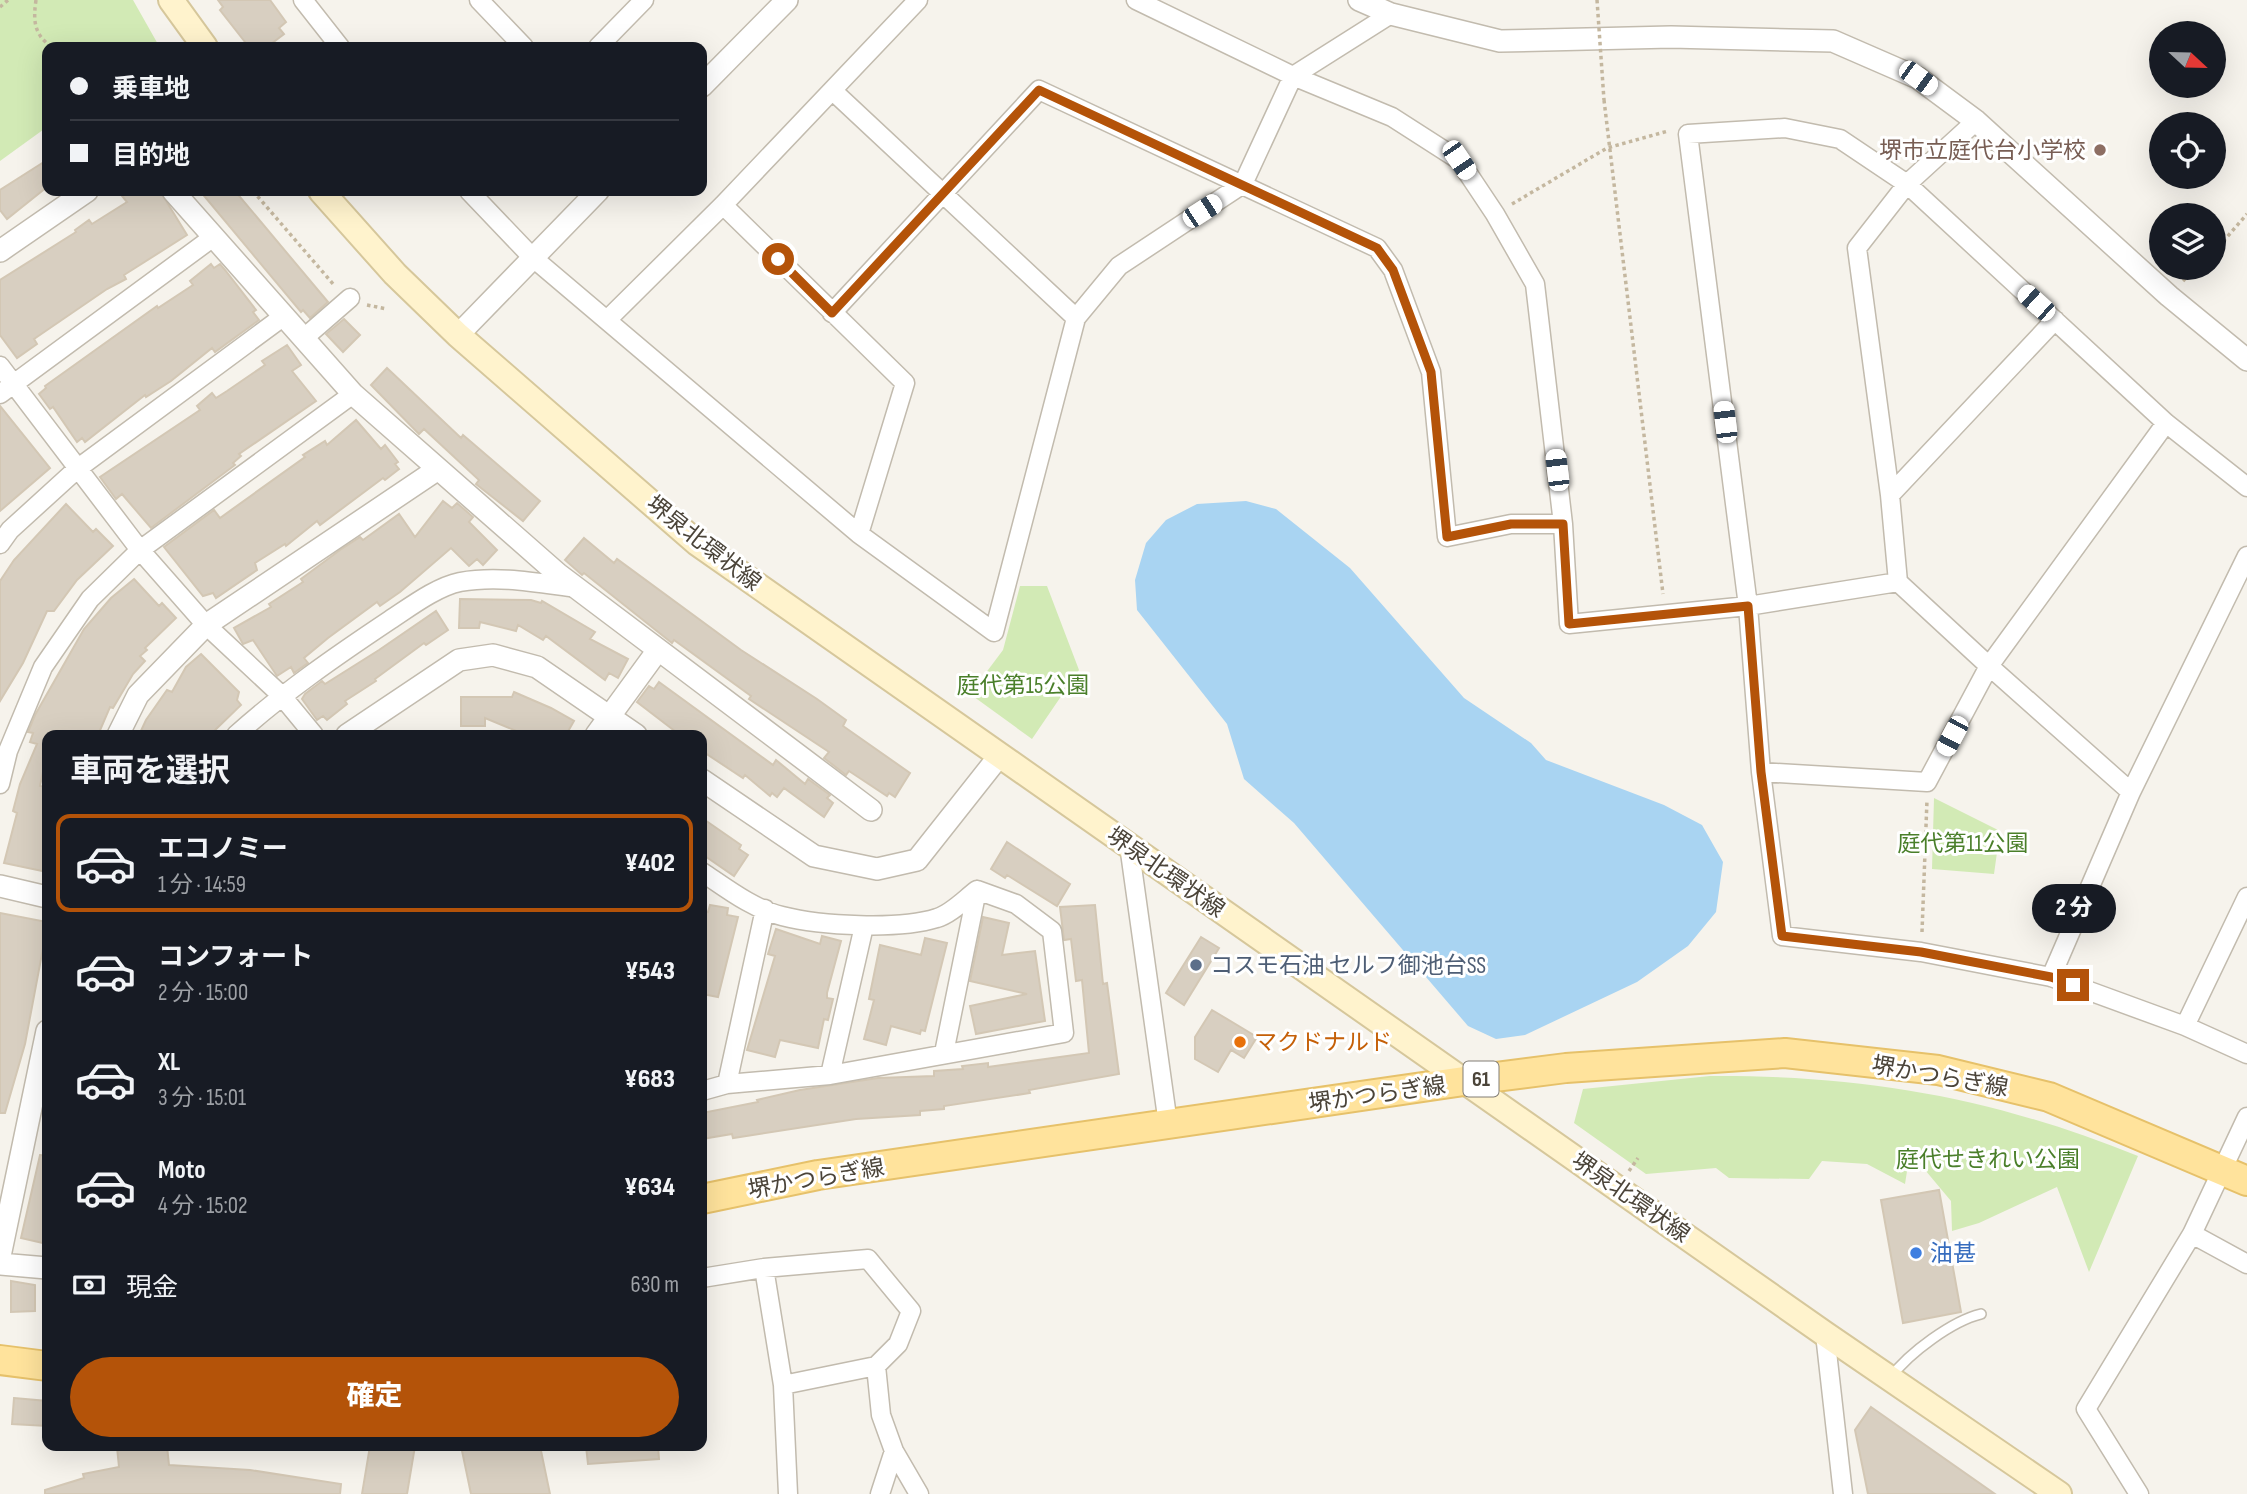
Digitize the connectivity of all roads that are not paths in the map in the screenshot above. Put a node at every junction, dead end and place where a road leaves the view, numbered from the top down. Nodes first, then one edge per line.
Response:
1 (171, 0) edge
2 (303, 0) edge
3 (479, 0) edge
4 (644, 0) edge
5 (788, 0) edge
6 (918, 0) edge
7 (1136, 0) edge
8 (1359, 0) edge
9 (1391, 14) junction
10 (201, 42) edge
11 (336, 42) edge
12 (519, 42) edge
13 (603, 42) edge
14 (1293, 76) junction
15 (707, 81) edge
16 (833, 91) junction
17 (1976, 121) junction
18 (1243, 184) junction
19 (1907, 184) junction
20 (945, 194) junction
21 (81, 196) edge
22 (177, 196) edge
23 (325, 196) edge
24 (474, 196) edge
25 (593, 196) edge
26 (723, 205) junction
27 (212, 238) junction
28 (0, 251) edge
29 (532, 257) junction
30 (350, 298) road end
31 (832, 313) junction
32 (285, 316) junction
33 (1076, 318) junction
34 (607, 320) junction
35 (2055, 320) junction
36 (458, 335) junction
37 (304, 338) junction
38 (2247, 360) edge
39 (0, 366) edge
40 (6, 389) edge
41 (353, 394) junction
42 (2166, 423) junction
43 (77, 469) junction
44 (438, 469) junction
45 (2247, 487) edge
46 (1890, 495) junction
47 (1563, 524) junction
48 (859, 534) junction
49 (0, 544) edge
50 (140, 550) junction
51 (2247, 556) edge
52 (1898, 582) junction
53 (576, 588) junction
54 (1748, 606) junction
55 (206, 625) junction
56 (658, 650) junction
57 (1989, 666) junction
58 (281, 695) junction
59 (610, 717) junction
60 (120, 730) edge
61 (242, 730) edge
62 (310, 730) edge
63 (355, 730) edge
64 (600, 730) edge
65 (629, 730) edge
66 (1000, 755) junction
67 (1761, 772) junction
68 (707, 783) edge
69 (0, 784) edge
70 (2132, 792) junction
71 (871, 810) dead end
72 (1129, 845) junction
73 (707, 875) edge
74 (0, 886) edge
75 (977, 890) junction
76 (42, 896) edge
77 (2247, 897) edge
78 (765, 909) junction
79 (864, 926) junction
80 (2051, 977) junction
81 (2185, 1026) junction
82 (944, 1053) junction
83 (2247, 1054) edge
84 (42, 1055) edge
85 (830, 1075) junction
86 (1464, 1081) junction
87 (727, 1084) junction
88 (707, 1090) edge
89 (2247, 1118) edge
90 (1168, 1124) junction
91 (2235, 1175) edge
92 (707, 1198) edge
93 (2192, 1234) junction
94 (0, 1256) edge
95 (0, 1264) edge
96 (2247, 1265) edge
97 (42, 1268) edge
98 (764, 1268) junction
99 (707, 1277) edge
100 (1981, 1314) dead end
101 (1825, 1334) junction
102 (0, 1360) edge
103 (42, 1365) edge
104 (876, 1366) junction
105 (1890, 1379) junction
106 (783, 1385) junction
107 (894, 1451) junction
108 (788, 1494) edge
109 (880, 1494) edge
110 (919, 1494) edge
111 (1843, 1494) edge
112 (2059, 1494) edge
113 (2139, 1494) edge

1 - 10 main road
2 - 11 street
3 - 12 street
4 - 13 street
5 - 15 street
6 - 16 street
7 - 14 street
8 - 9 street
9 - 14 street
9 - 17 street
14 - 18 street
14 - 47 street
16 - 20 street
16 - 26 street
17 - 19 street
17 - 38 street
18 - 20 street
18 - 33 street
18 - 47 street
19 - 35 street
19 - 46 street
19 - 54 street
20 - 31 street
20 - 33 street
21 - 28 street
22 - 27 street
23 - 36 main road, 堺泉北環状線
24 - 29 street
25 - 29 street
26 - 31 street
26 - 34 street
27 - 32 street
27 - 40 street
29 - 34 street
29 - 36 street
30 - 37 street
31 - 48 street
32 - 37 street
32 - 43 street
33 - 48 street
34 - 48 street
35 - 42 street
35 - 46 street
36 - 66 main road, 堺泉北環状線
37 - 41 street
39 - 40 street
40 - 43 street
41 - 44 street
41 - 50 street
42 - 45 street
42 - 57 street
43 - 49 street
43 - 50 street
44 - 53 street
44 - 55 street
46 - 52 street
47 - 54 street
50 - 55 street
50 - 69 street
51 - 70 street
52 - 54 street
52 - 57 street
53 - 56 street
53 - 58 street
54 - 67 street
55 - 58 street
55 - 60 street
56 - 59 street
56 - 71 street
57 - 67 street
57 - 70 street
58 - 61 street
58 - 62 street
59 - 63 street
59 - 64 street
59 - 65 street
66 - 68 street
66 - 72 main road, 堺泉北環状線
67 - 80 street
70 - 80 street
72 - 86 main road, 堺泉北環状線
72 - 90 street
73 - 78 street
74 - 76 street
75 - 79 street
75 - 82 street
75 - 82 street
77 - 81 street
78 - 79 street
78 - 87 street
79 - 85 street
80 - 81 street
81 - 83 street
82 - 85 street
84 - 94 street
85 - 87 street
86 - 90 main road, 堺かつらぎ線 / 61
86 - 91 main road, 堺かつらぎ線 / 61
86 - 101 main road, 堺泉北環状線
87 - 88 street
89 - 91 street
90 - 92 main road, 堺かつらぎ線 / 61
91 - 93 street
93 - 96 street
93 - 113 street
95 - 97 street
98 - 99 street
98 - 104 street
98 - 106 street
100 - 105 lane
101 - 105 main road, 堺泉北環状線
101 - 111 street
102 - 103 main road
104 - 106 street
104 - 107 street
105 - 112 main road, 堺泉北環状線
106 - 108 street
107 - 109 street
107 - 110 street

